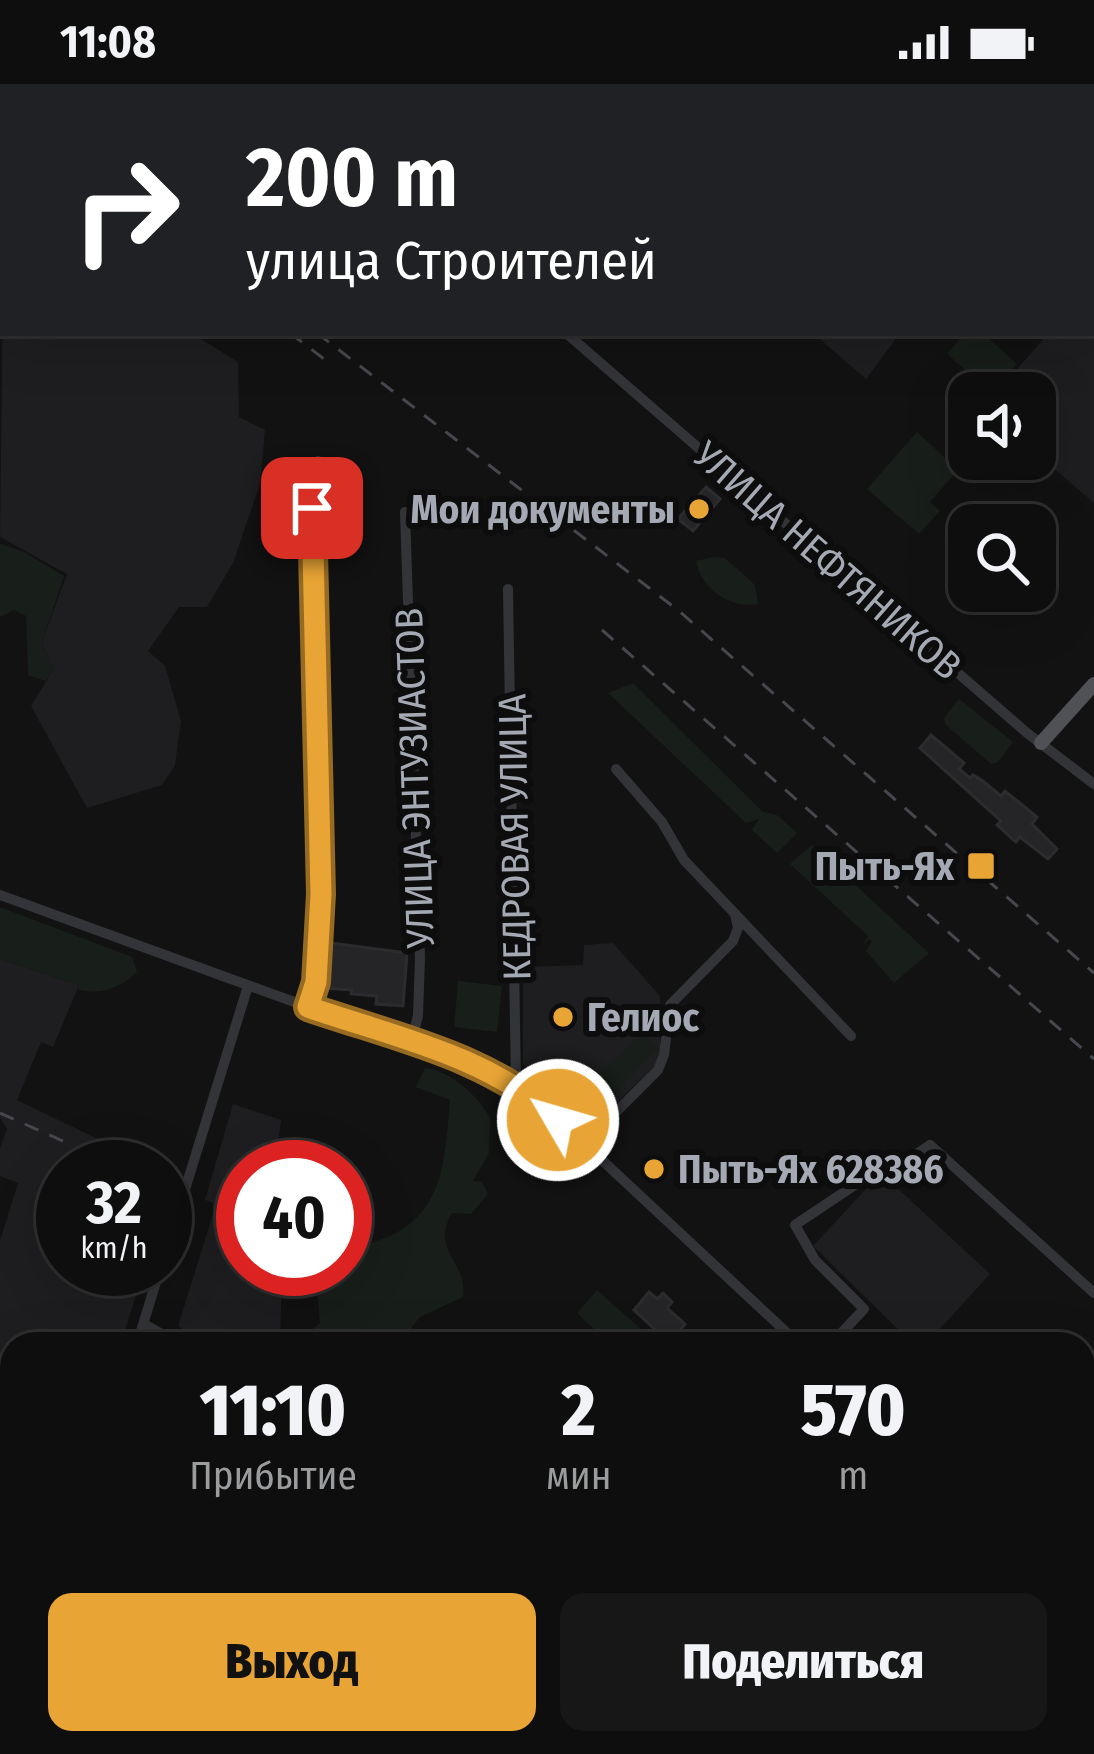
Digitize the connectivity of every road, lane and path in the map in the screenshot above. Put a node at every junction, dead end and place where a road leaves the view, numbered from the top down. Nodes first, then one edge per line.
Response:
1 (569, 336) edge
2 (318, 461) dead end
3 (405, 512) dead end
4 (508, 589) dead end
5 (1094, 684) edge
6 (1041, 743) junction
7 (616, 770) dead end
8 (1094, 784) edge
9 (0, 895) edge
10 (734, 913) junction
11 (248, 986) junction
12 (308, 1007) junction
13 (851, 1036) dead end
14 (411, 1042) junction
15 (516, 1085) junction
16 (584, 1144) junction
17 (192, 1167) edge
18 (1094, 1293) edge
19 (152, 1296) edge
20 (143, 1324) junction
21 (141, 1332) edge
22 (158, 1332) edge
23 (786, 1332) edge
24 (842, 1332) edge

1 - 6 street, УЛИЦА НЕФТЯНИКОВ
2 - 12 street
3 - 14 street, УЛИЦА ЭНТУЗИАСТОВ
4 - 15 street, КЕДРОВАЯ УЛИЦА
5 - 6 main road
6 - 8 street, УЛИЦА НЕФТЯНИКОВ
7 - 10 street
9 - 11 street
10 - 13 street
10 - 16 street
11 - 12 street
11 - 17 street
12 - 14 street
14 - 15 street
15 - 16 street
16 - 23 street
18 - 24 street
19 - 20 street
20 - 21 street
20 - 22 street

